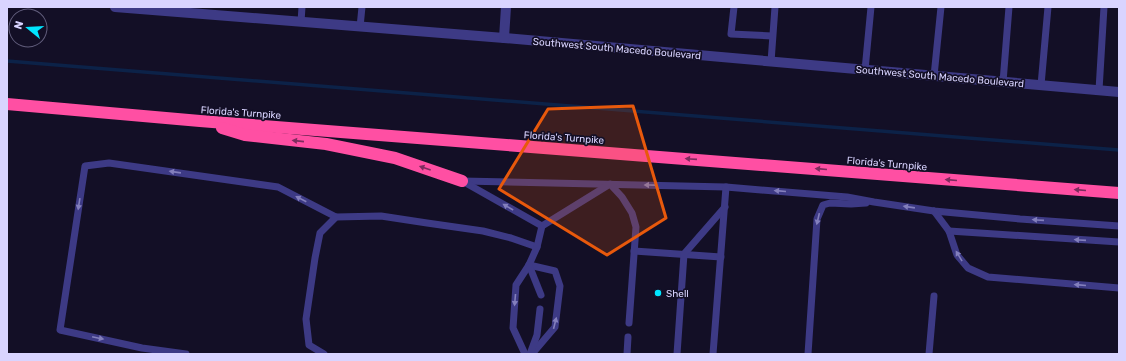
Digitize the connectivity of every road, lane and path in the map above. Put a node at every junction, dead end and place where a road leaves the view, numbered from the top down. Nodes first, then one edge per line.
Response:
1 (115, 7) edge
2 (302, 7) edge
3 (362, 7) edge
4 (506, 7) edge
5 (734, 7) edge
6 (774, 7) edge
7 (871, 7) edge
8 (941, 7) edge
9 (1010, 7) edge
10 (1048, 7) edge
11 (1104, 7) edge
12 (171, 9) edge
13 (300, 22) junction
14 (360, 27) junction
15 (772, 36) junction
16 (504, 38) junction
17 (770, 62) junction
18 (865, 70) junction
19 (934, 76) junction
20 (1003, 82) junction
21 (1041, 85) junction
22 (1099, 90) junction
23 (1119, 92) edge
24 (7, 104) edge
25 (200, 121) junction
26 (462, 181) junction
27 (610, 184) junction
28 (726, 187) junction
29 (1119, 193) edge
30 (874, 202) junction
31 (725, 206) junction
32 (934, 211) junction
33 (336, 217) junction
34 (542, 226) junction
35 (1119, 226) edge
36 (949, 231) junction
37 (1119, 242) edge
38 (537, 247) junction
39 (634, 251) junction
40 (684, 254) junction
41 (721, 257) junction
42 (529, 265) junction
43 (1119, 288) edge
44 (541, 296) dead end
45 (934, 296) dead end
46 (540, 309) dead end
47 (629, 323) dead end
48 (628, 337) dead end
49 (186, 354) edge
50 (324, 354) edge
51 (525, 354) edge
52 (531, 354) edge
53 (627, 354) edge
54 (677, 354) edge
55 (713, 354) edge
56 (808, 354) edge
57 (929, 354) edge

1 - 12 street, Southwest South Macedo Boulevard
2 - 13 lane
3 - 14 lane
4 - 16 street
5 - 15 lane
6 - 15 lane
7 - 18 lane
8 - 19 lane
9 - 20 lane
10 - 21 lane
11 - 22 lane
12 - 13 street, Southwest South Macedo Boulevard
13 - 14 street, Southwest South Macedo Boulevard
14 - 16 street, Southwest South Macedo Boulevard
15 - 17 lane
16 - 17 street, Southwest South Macedo Boulevard
17 - 18 street, Southwest South Macedo Boulevard
18 - 19 street, Southwest South Macedo Boulevard
19 - 20 street, Southwest South Macedo Boulevard
20 - 21 street, Southwest South Macedo Boulevard
21 - 22 street, Southwest South Macedo Boulevard
22 - 23 street, Southwest South Macedo Boulevard
24 - 25 highway, Florida's Turnpike
26 -> 25 highway
29 -> 25 highway, Florida's Turnpike
26 - 27 lane
34 -> 26 lane
28 -> 27 lane
27 - 34 lane
27 - 39 lane
30 -> 28 lane
28 - 31 lane
32 -> 30 lane
30 -> 56 lane
31 - 40 lane
31 - 41 lane
35 -> 32 lane
32 - 36 lane
33 - 38 lane
33 -> 49 lane
33 - 50 lane
34 - 38 lane
37 -> 36 lane
43 -> 36 lane
38 - 42 lane
39 - 40 lane
39 - 47 lane
40 - 41 lane
40 - 54 lane
41 - 55 lane
42 - 44 lane
42 -> 51 lane
52 -> 42 lane
45 - 57 lane
46 - 52 lane
48 - 53 lane

